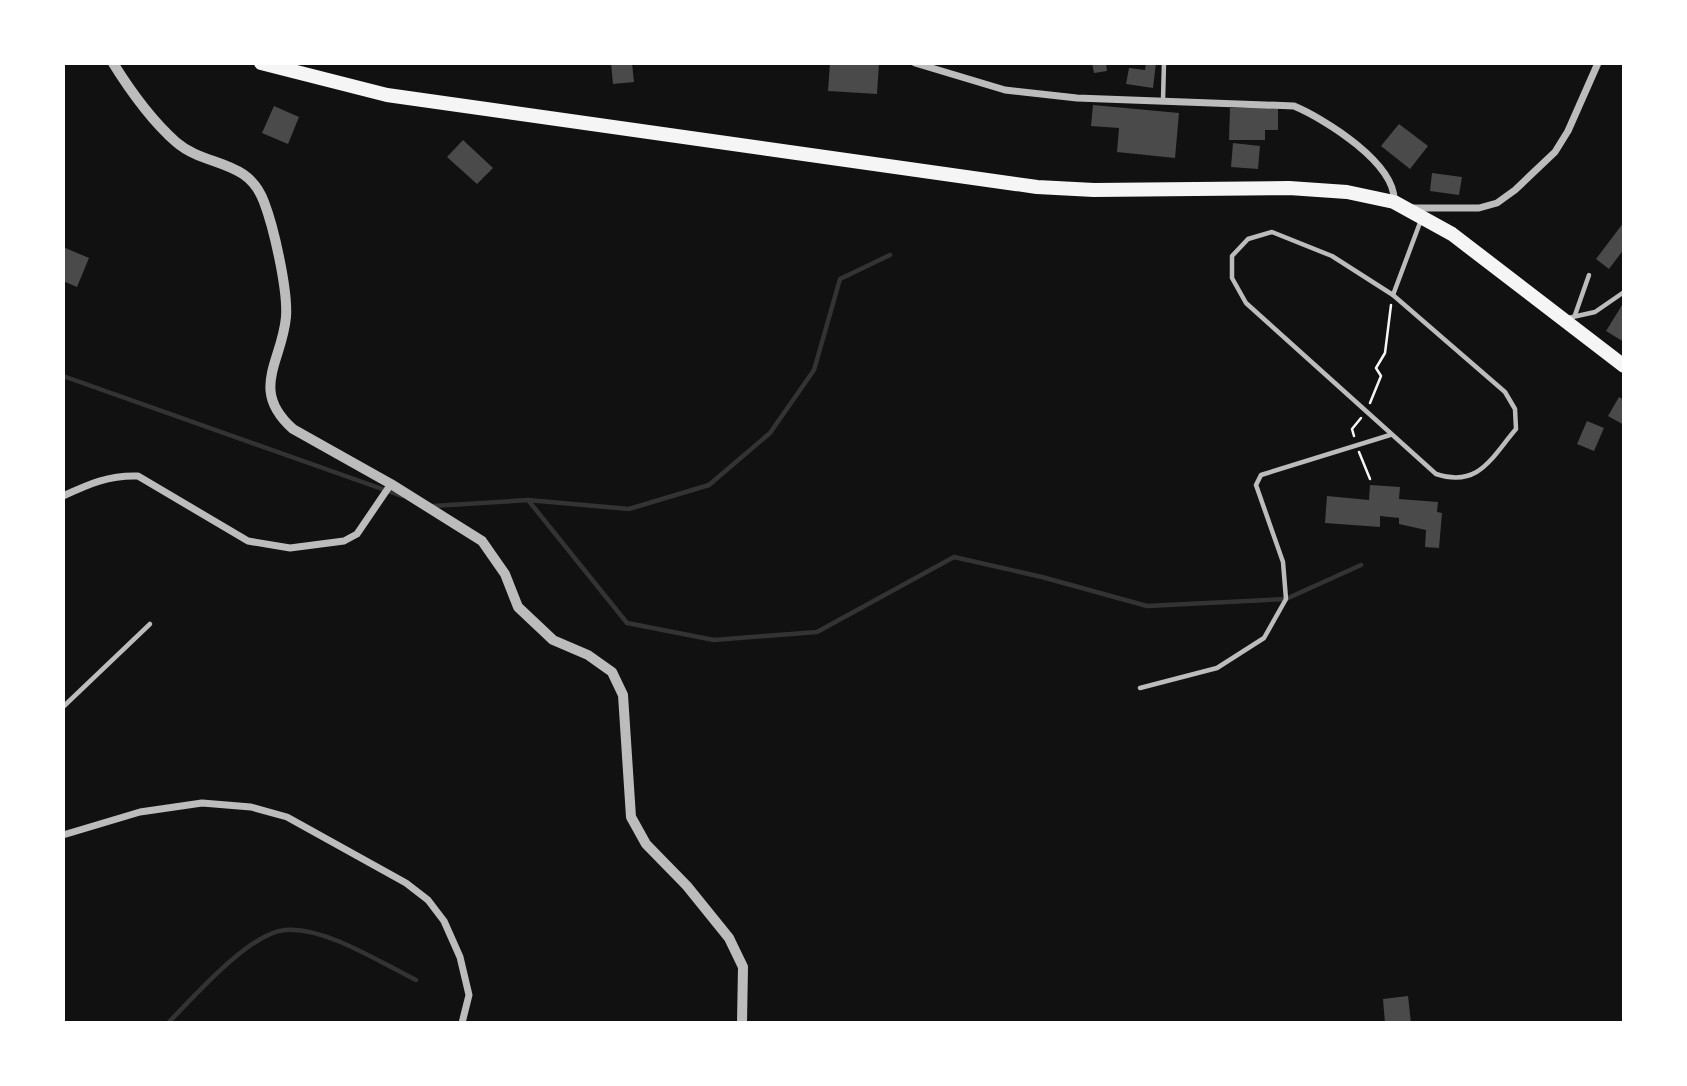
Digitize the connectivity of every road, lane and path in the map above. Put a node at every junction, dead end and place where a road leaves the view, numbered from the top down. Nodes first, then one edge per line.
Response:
1 (113, 63) edge
2 (261, 63) edge
3 (915, 63) edge
4 (1164, 63) edge
5 (1598, 63) edge
6 (1163, 100) junction
7 (1394, 202) junction
8 (1416, 212) junction
9 (1589, 275) dead end
10 (1624, 292) edge
11 (1393, 295) junction
12 (1569, 318) junction
13 (1624, 366) edge
14 (1367, 412) junction
15 (1391, 435) junction
16 (1357, 445) junction
17 (1370, 479) dead end
18 (391, 484) junction
19 (63, 496) edge
20 (150, 624) dead end
21 (1140, 688) dead end
22 (63, 707) edge
23 (63, 835) edge
24 (463, 1023) edge
25 (742, 1023) edge

1 - 18 street
2 - 7 main road
3 - 6 street
4 - 6 lane
5 - 8 street
6 - 7 street
7 - 8 main road
8 - 11 lane
8 - 12 main road
9 - 12 lane
10 - 12 lane
11 - 14 path
11 - 14 lane
11 - 15 lane
12 - 13 main road
14 - 15 lane
14 - 16 path
15 - 16 lane
16 - 17 path
16 - 21 lane
18 - 19 street
18 - 25 street
20 - 22 lane
23 - 24 street

